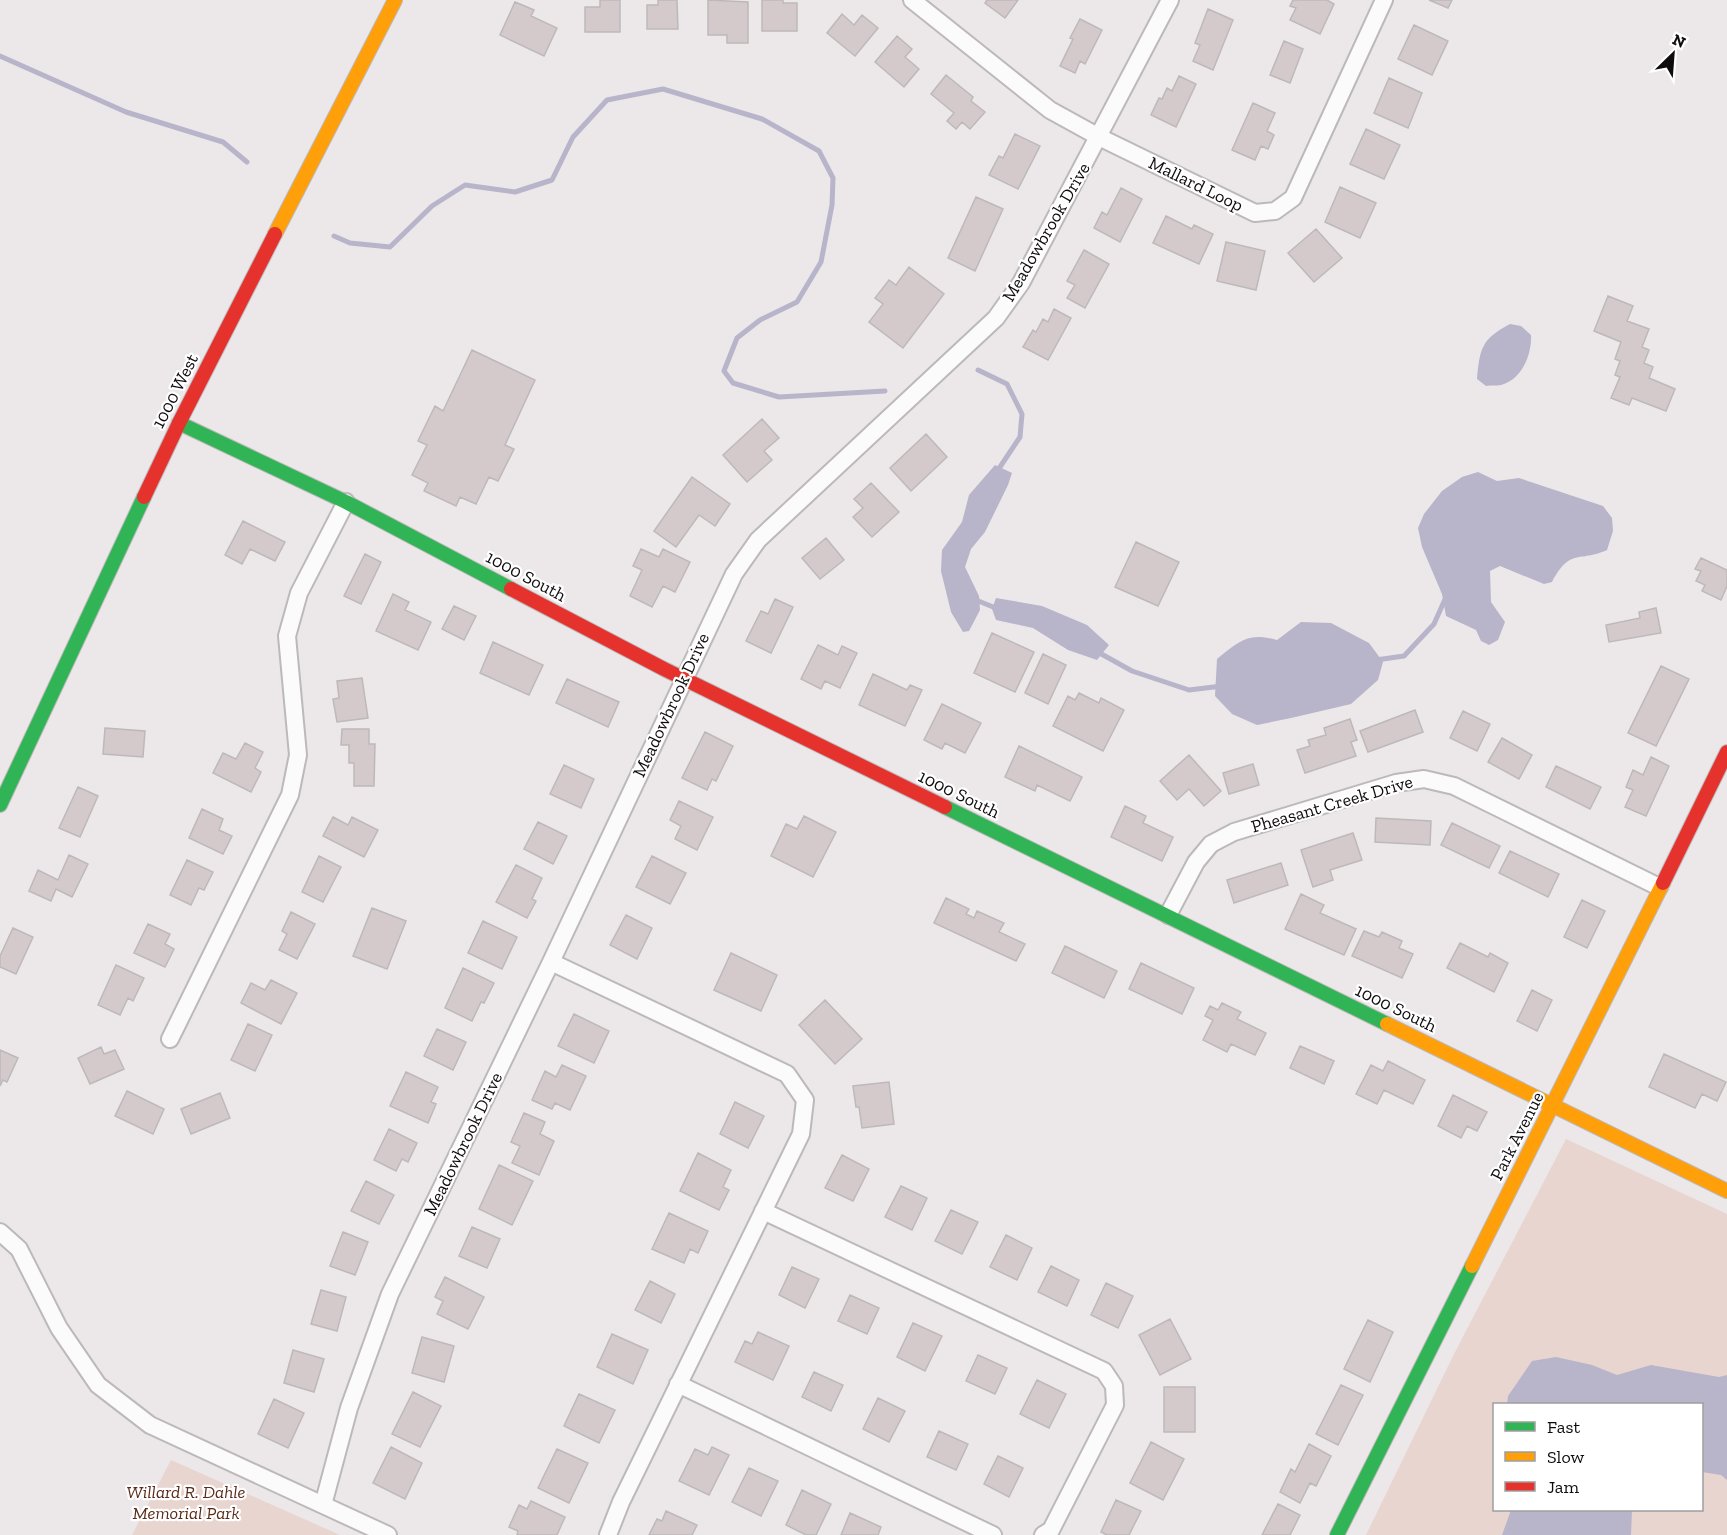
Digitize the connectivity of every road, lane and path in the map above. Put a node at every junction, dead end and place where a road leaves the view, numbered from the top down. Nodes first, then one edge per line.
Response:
1 (394, 0) edge
2 (1170, 0) edge
3 (1384, 0) edge
4 (922, 3) edge
5 (1099, 137) junction
6 (179, 423) junction
7 (346, 502) junction
8 (683, 679) junction
9 (1727, 752) edge
10 (0, 805) edge
11 (1659, 887) junction
12 (1168, 915) junction
13 (551, 962) junction
14 (170, 1039) dead end
15 (1553, 1105) junction
16 (1727, 1191) edge
17 (763, 1211) junction
18 (0, 1232) edge
19 (678, 1384) junction
20 (323, 1505) junction
21 (387, 1535) edge
22 (608, 1535) edge
23 (993, 1535) edge
24 (1043, 1535) edge
25 (1337, 1535) edge

1 - 6 street, 1000 West
2 - 5 street, Meadowbrook Drive
3 - 5 street, Mallard Loop
4 - 5 street, Mallard Loop
5 - 8 street, Meadowbrook Drive
6 - 7 street, 1000 South
6 - 10 street, 1000 West
7 - 8 street, 1000 South
7 - 14 street
8 - 12 street, 1000 South
8 - 13 street, Meadowbrook Drive
9 - 11 street, Park Avenue
11 - 12 street, Pheasant Creek Drive
11 - 15 street, Park Avenue
12 - 15 street, 1000 South
13 - 17 street
13 - 20 street, Meadowbrook Drive
15 - 16 street, 1000 South
15 - 25 street, Park Avenue
17 - 19 street
17 - 24 street
18 - 20 street
19 - 22 street
19 - 23 street
20 - 21 street

